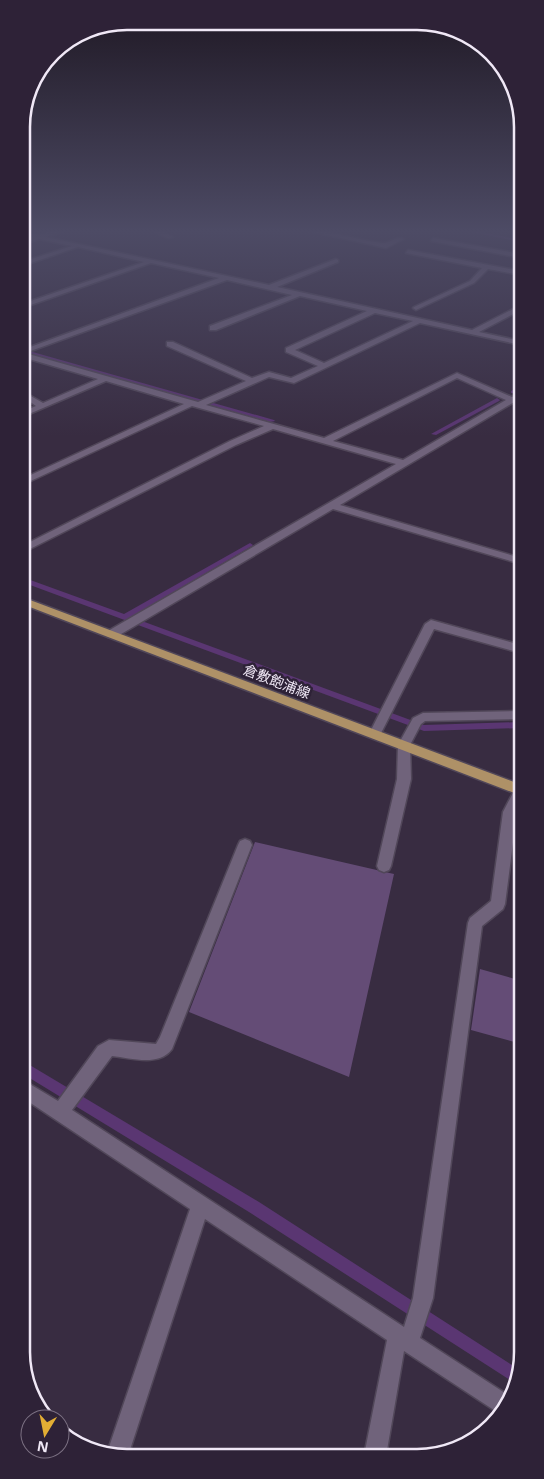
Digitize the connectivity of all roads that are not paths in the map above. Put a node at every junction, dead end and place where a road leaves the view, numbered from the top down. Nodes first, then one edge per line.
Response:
1 (45, 298) edge
2 (174, 298) edge
3 (290, 298) edge
4 (319, 298) edge
5 (437, 298) edge
6 (30, 303) edge
7 (416, 308) dead end
8 (375, 310) junction
9 (514, 312) edge
10 (421, 320) junction
11 (213, 328) dead end
12 (473, 332) junction
13 (514, 341) edge
14 (170, 344) dead end
15 (30, 353) edge
16 (30, 357) edge
17 (324, 366) junction
18 (104, 378) junction
19 (252, 381) junction
20 (30, 398) edge
21 (512, 400) joint
22 (201, 403) junction
23 (42, 406) junction
24 (30, 411) edge
25 (272, 426) junction
26 (325, 441) junction
27 (402, 463) junction
28 (30, 478) edge
29 (331, 505) junction
30 (30, 546) edge
31 (514, 559) edge
32 (30, 604) edge
33 (112, 634) junction
34 (514, 647) edge
35 (514, 716) edge
36 (375, 734) junction
37 (404, 745) junction
38 (514, 788) edge
39 (514, 804) edge
40 (245, 845) dead end
41 (384, 866) dead end
42 (30, 1092) edge
43 (63, 1109) junction
44 (200, 1205) junction
45 (407, 1334) junction
46 (500, 1402) edge
47 (119, 1449) edge
48 (376, 1449) edge

1 - 6 street
2 - 15 street
3 - 11 street
4 - 8 street
5 - 7 street
8 - 10 street
8 - 17 street
9 - 12 street
10 - 12 street
10 - 17 street
12 - 13 street
14 - 19 street
16 - 18 street
17 - 19 street
18 - 22 street
18 - 23 street
19 - 22 street
20 - 23 street
21 - 26 street
21 - 27 street
22 - 25 street
22 - 28 street
23 - 24 street
25 - 26 street
25 - 30 street
26 - 27 street
27 - 29 street
29 - 31 street
29 - 33 street
32 - 33 main road, 倉敷飽浦線
33 - 36 main road, 倉敷飽浦線
34 - 36 street
35 - 37 street
36 - 37 main road, 倉敷飽浦線
37 - 38 main road, 倉敷飽浦線
37 - 41 street
39 - 45 street
40 - 43 street
42 - 43 street
43 - 44 street
44 - 45 street
44 - 47 street
45 - 46 street
45 - 48 street

